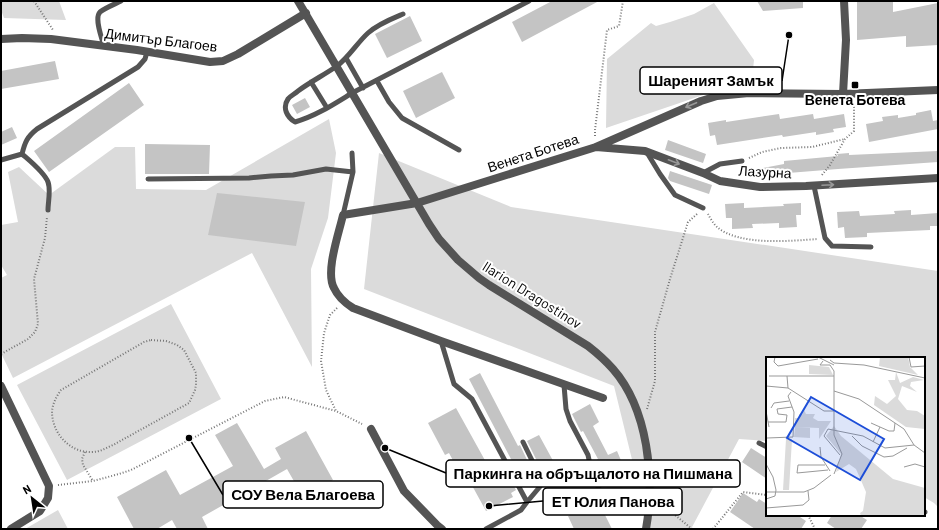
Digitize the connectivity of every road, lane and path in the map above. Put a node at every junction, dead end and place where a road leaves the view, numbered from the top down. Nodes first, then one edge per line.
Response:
1 (34, 1) edge
2 (120, 1) edge
3 (298, 1) edge
4 (529, 1) edge
5 (623, 1) edge
6 (844, 1) edge
7 (306, 14) junction
8 (403, 14) dead end
9 (1, 39) edge
10 (58, 40) junction
11 (104, 47) junction
12 (147, 52) junction
13 (346, 58) junction
14 (337, 66) junction
15 (377, 80) junction
16 (311, 82) junction
17 (363, 88) junction
18 (938, 90) edge
19 (352, 93) junction
20 (843, 94) junction
21 (853, 94) junction
22 (327, 108) junction
23 (845, 139) junction
24 (596, 147) junction
25 (459, 150) dead end
26 (645, 151) junction
27 (352, 153) dead end
28 (22, 154) junction
29 (1, 160) edge
30 (742, 161) joint
31 (353, 172) junction
32 (703, 173) junction
33 (938, 178) edge
34 (148, 179) dead end
35 (814, 186) junction
36 (417, 203) junction
37 (703, 208) junction
38 (48, 210) joint
39 (343, 215) junction
40 (825, 238) junction
41 (871, 247) dead end
42 (343, 301) junction
43 (441, 341) junction
44 (1, 354) edge
45 (564, 385) junction
46 (1, 386) edge
47 (604, 398) dead end
48 (336, 411) junction
49 (642, 427) junction
50 (371, 429) joint
51 (523, 442) dead end
52 (759, 443) dead end
53 (766, 446) edge
54 (85, 452) junction
55 (93, 481) junction
56 (49, 486) junction
57 (649, 493) junction
58 (766, 495) edge
59 (527, 502) junction
60 (649, 509) junction
61 (808, 516) edge
62 (648, 519) junction
63 (436, 528) edge
64 (11, 529) edge
65 (486, 529) edge
66 (646, 529) edge
67 (649, 529) edge
68 (692, 529) edge
69 (713, 529) edge
70 (815, 529) edge

1 - 10 path
2 - 11 lane
3 - 7 street, Ilarion Dragostinov
4 - 15 lane
5 - 24 path
6 - 20 street
7 - 12 street, Димитър Благоев
7 - 14 street, Ilarion Dragostinov
8 - 13 lane
9 - 10 street, Димитър Благоев
10 - 11 street, Димитър Благоев
11 - 12 street, Димитър Благоев
12 - 28 lane
13 - 14 lane
13 - 17 lane
14 - 16 lane
14 - 19 street, Ilarion Dragostinov
15 - 17 lane
15 - 25 lane
16 - 22 lane
16 - 22 lane
17 - 19 lane
18 - 21 street, Венета Ботева
19 - 22 lane
19 - 36 street, Ilarion Dragostinov
20 - 21 street, Венета Ботева
20 -> 24 street, Венета Ботева
21 - 23 path
23 - 30 path
23 - 35 path
24 - 26 street, Лазурна
24 - 36 street, Венета Ботева
26 -> 32 street, Лазурна
26 - 37 lane
27 - 31 lane
28 - 29 lane
28 - 38 lane
30 - 32 lane
31 - 34 lane
31 - 39 lane
32 - 35 street, Лазурна
35 -> 33 street, Лазурна
35 - 40 lane
36 - 39 street, Венета Ботева
36 - 49 street, Ilarion Dragostinov
37 - 40 path
37 - 49 path
38 - 44 path
39 - 42 street
40 - 41 lane
42 - 43 street
42 - 48 path
43 - 45 street
43 - 59 lane
45 - 47 street
45 - 60 lane
46 - 56 street
48 - 50 path
48 - 55 path
49 - 57 street, Ilarion Dragostinov
50 - 63 street
51 - 59 lane
52 - 53 lane
54 - 54 path
54 - 55 path
55 - 56 path
56 - 64 street
57 - 60 street, Ilarion Dragostinov
57 - 68 path
58 - 69 path
59 - 65 lane
60 - 62 street, Ilarion Dragostinov
61 - 70 path
62 - 66 street, Ilarion Dragostinov
62 - 67 street, Ilarion Dragostinov

